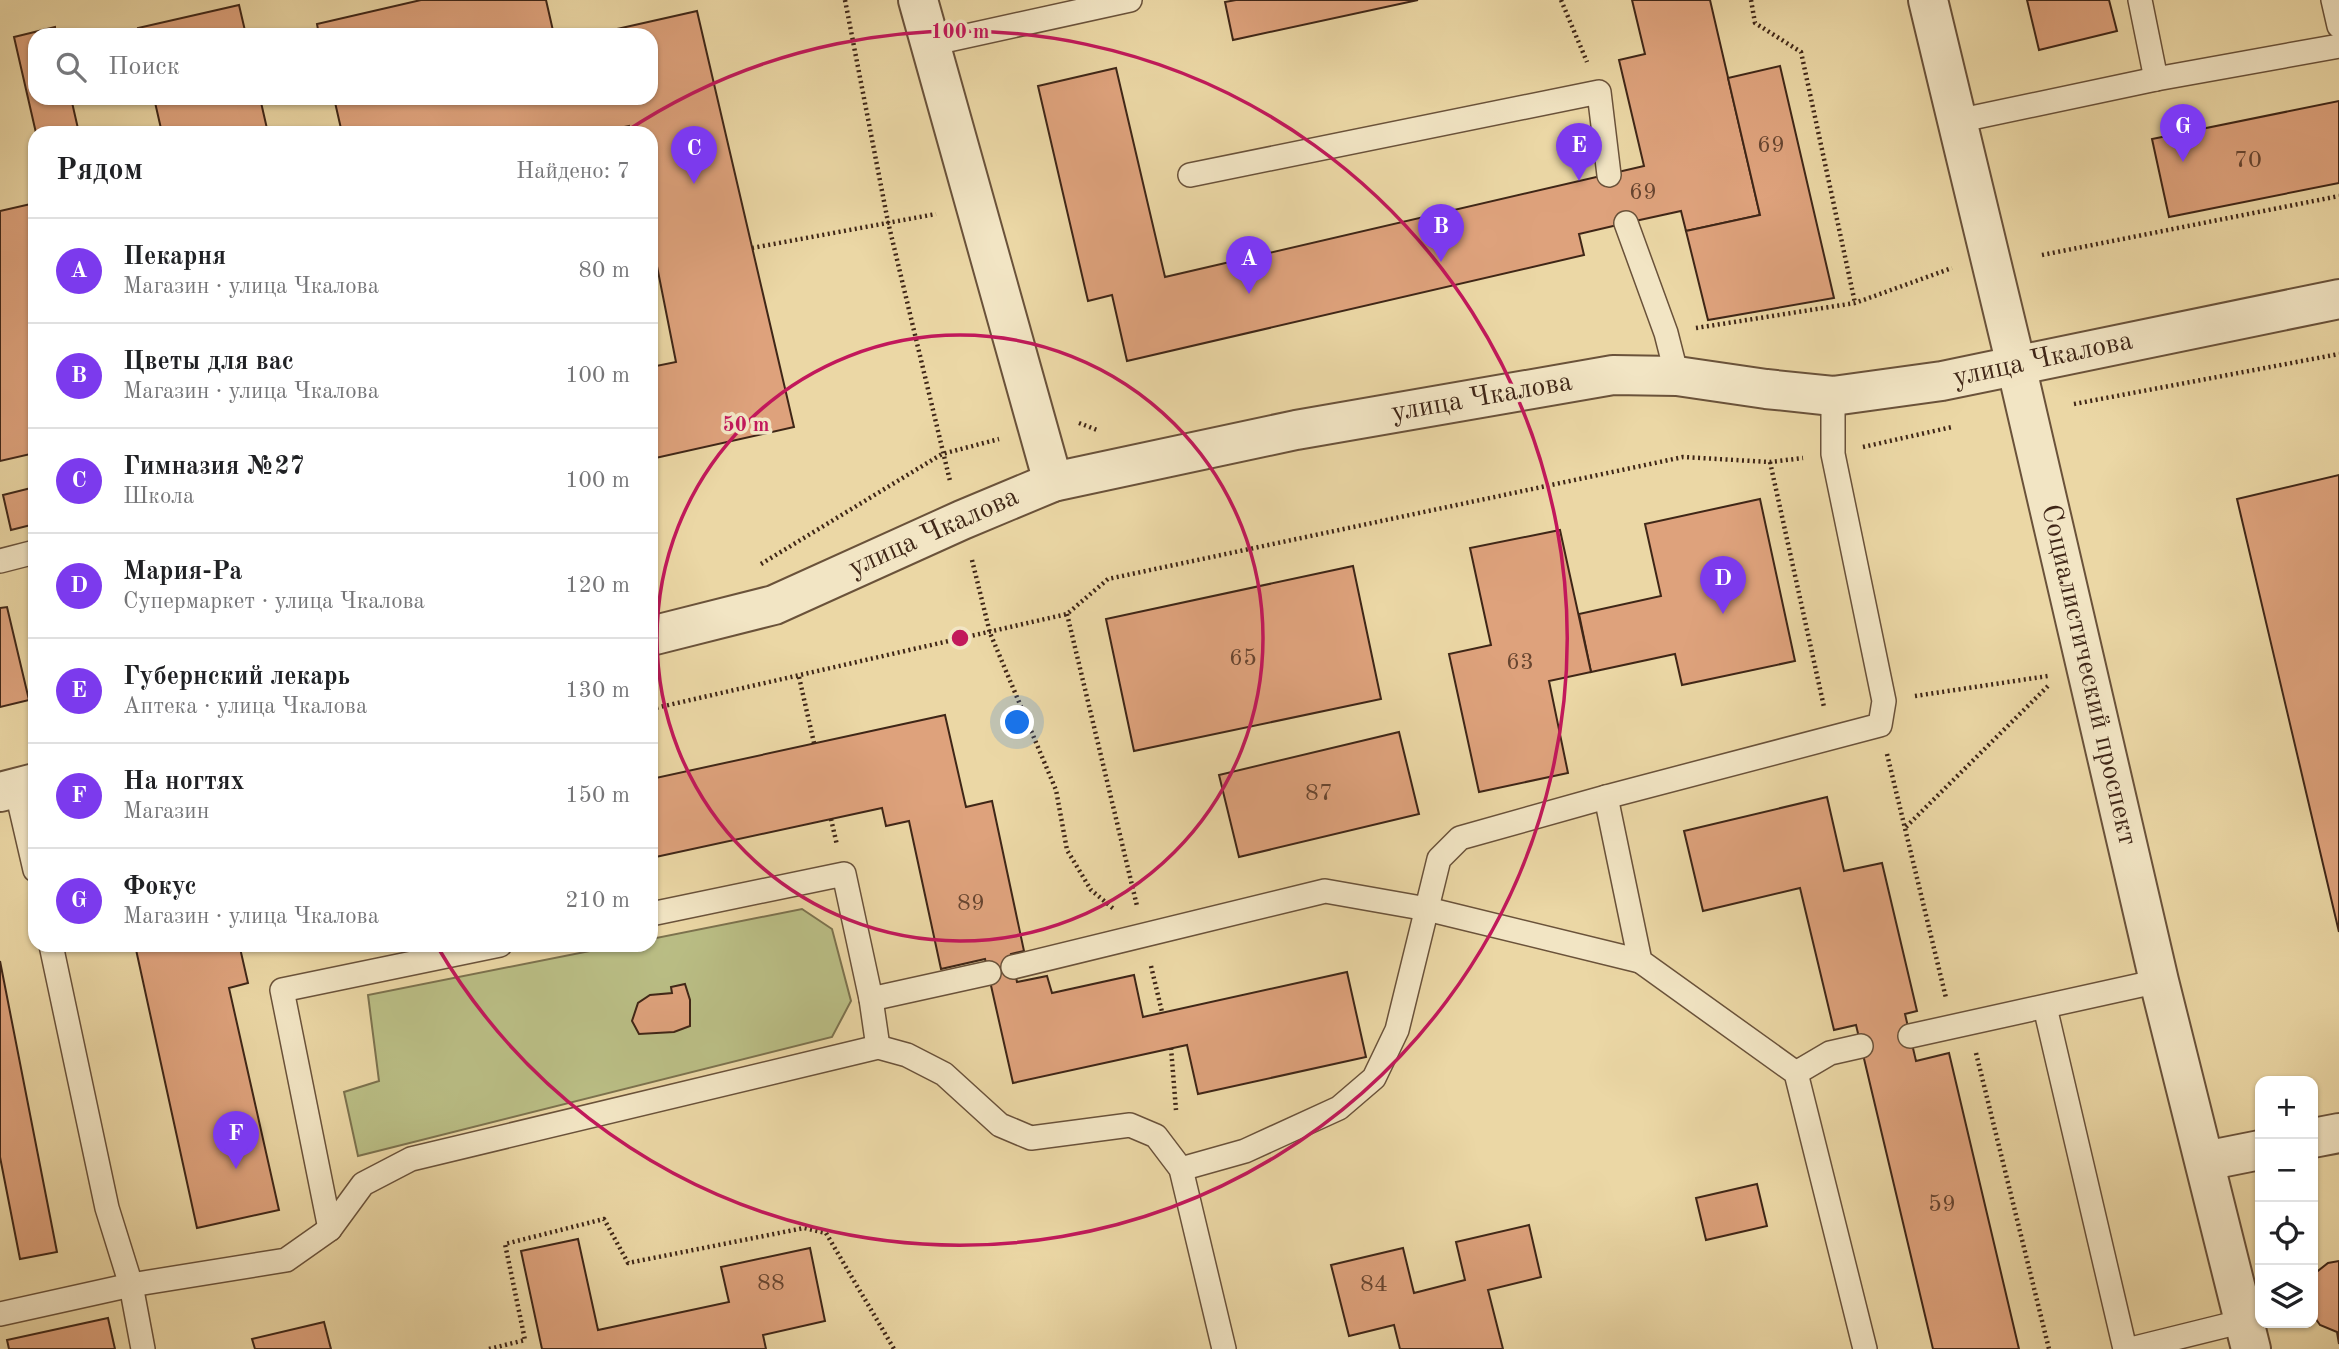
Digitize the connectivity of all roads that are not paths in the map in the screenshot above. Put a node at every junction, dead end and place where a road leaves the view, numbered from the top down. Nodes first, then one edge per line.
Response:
1 (918, 0) edge
2 (1130, 0) edge
3 (1928, 0) edge
4 (2140, 0) edge
5 (2333, 0) edge
6 (2339, 26) edge
7 (930, 44) junction
8 (2339, 46) edge
9 (2157, 79) junction
10 (1957, 121) junction
11 (1609, 174) dead end
12 (1190, 175) dead end
13 (1626, 223) dead end
14 (2339, 299) edge
15 (2016, 365) junction
16 (1677, 376) junction
17 (1833, 396) junction
18 (1053, 482) junction
19 (28, 554) edge
20 (0, 561) edge
21 (658, 634) edge
22 (17, 788) edge
23 (1606, 797) junction
24 (28, 838) edge
25 (1427, 909) junction
26 (658, 913) edge
27 (52, 952) edge
28 (466, 952) edge
29 (1640, 961) junction
30 (1013, 967) dead end
31 (989, 973) dead end
32 (2159, 981) junction
33 (871, 999) junction
34 (2045, 1007) junction
35 (1910, 1036) dead end
36 (878, 1046) junction
37 (1861, 1046) dead end
38 (1796, 1073) junction
39 (2339, 1133) edge
40 (2318, 1137) edge
41 (2255, 1151) edge
42 (2205, 1161) junction
43 (1181, 1169) junction
44 (330, 1229) junction
45 (131, 1285) junction
46 (0, 1314) edge
47 (2247, 1335) edge
48 (143, 1349) edge
49 (1224, 1349) edge
50 (1865, 1349) edge
51 (2125, 1349) edge
52 (2131, 1349) edge

1 - 7 street
2 - 7 lane
3 - 10 street, Социалистический проспект
4 - 9 lane
5 - 6 lane
7 - 18 street
8 - 9 lane
9 - 10 lane
10 - 15 street, Социалистический проспект
11 - 12 lane
13 - 16 lane
14 - 15 street, улица Чкалова
15 - 17 street, улица Чкалова
15 - 32 street, Социалистический проспект
16 - 17 street, улица Чкалова
16 - 18 street, улица Чкалова
17 - 23 lane
18 - 21 street, улица Чкалова
19 - 20 lane
22 - 24 lane
23 - 25 lane
23 - 29 lane
25 - 29 lane
25 - 30 lane
25 - 43 lane
26 - 33 lane
27 - 45 lane
28 - 44 lane
29 - 38 lane
31 - 33 lane
32 - 34 lane
32 - 42 street, Социалистический проспект
33 - 36 lane
34 - 35 lane
34 - 51 lane
36 - 43 lane
36 - 44 lane
37 - 38 lane
38 - 50 lane
39 - 40 street
41 - 42 street
42 - 47 street, Социалистический проспект
43 - 49 lane
44 - 45 lane
45 - 46 lane
45 - 48 lane
47 - 52 lane

